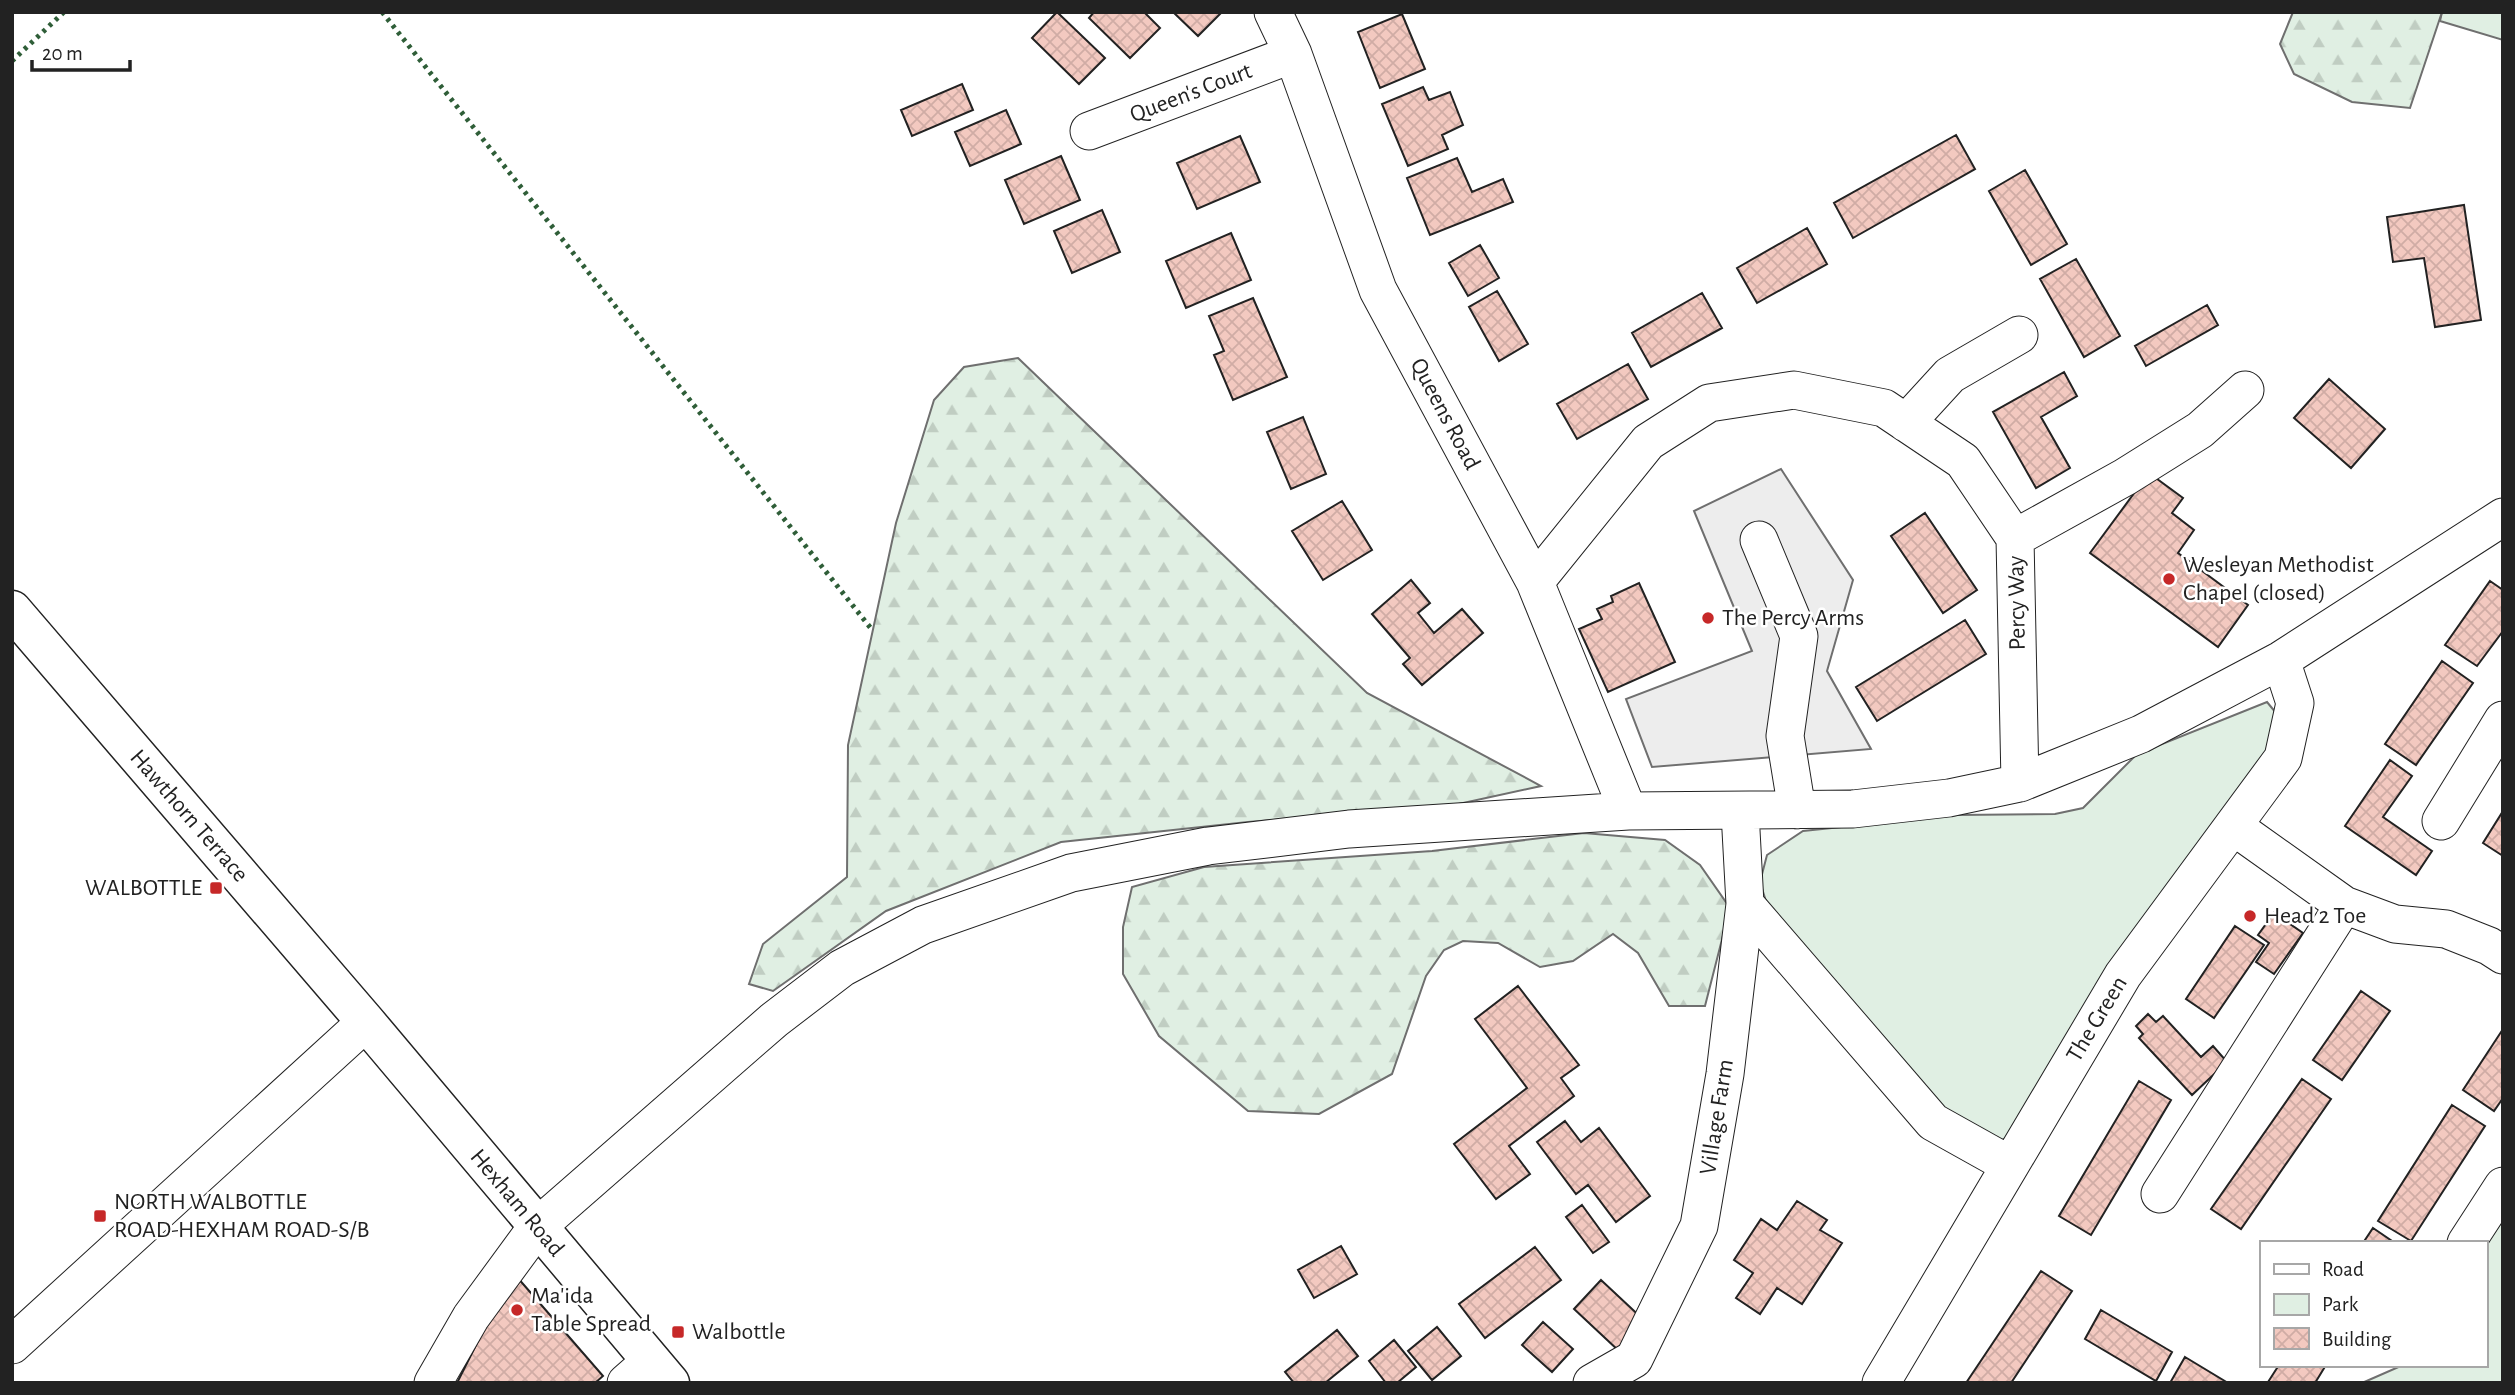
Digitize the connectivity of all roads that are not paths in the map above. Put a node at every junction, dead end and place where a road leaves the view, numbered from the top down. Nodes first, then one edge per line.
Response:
1 (1273, 12) edge
2 (1293, 54) junction
3 (1090, 131) dead end
4 (2019, 335) dead end
5 (2245, 390) dead end
6 (1906, 423) junction
7 (2503, 517) edge
8 (2015, 538) junction
9 (1759, 540) dead end
10 (1535, 582) junction
11 (12, 610) edge
12 (2281, 660) junction
13 (2503, 720) edge
14 (2020, 783) junction
15 (2441, 804) dead end
16 (1797, 810) junction
17 (1628, 811) junction
18 (1740, 812) junction
19 (2232, 826) junction
20 (1745, 904) junction
21 (2344, 905) junction
22 (2498, 942) edge
23 (366, 1022) junction
24 (2010, 1165) junction
25 (2503, 1186) edge
26 (2160, 1194) dead end
27 (537, 1227) junction
28 (2467, 1241) edge
29 (12, 1345) edge
30 (649, 1375) edge
31 (433, 1383) edge
32 (1592, 1383) edge
33 (1881, 1383) edge

1 - 2 street, Queens Road
2 - 3 street, Queen's Court
2 - 10 street, Queens Road
4 - 6 street
5 - 8 street
6 - 8 street, Percy Way
6 - 10 street, Percy Way
7 - 12 street
8 - 14 street, Percy Way
9 - 16 street
10 - 17 street, Queens Road
11 - 23 main road, Hawthorn Terrace
12 - 14 street
12 - 19 street, The Green
13 - 15 street
14 - 16 street
16 - 18 street
17 - 18 street
17 - 27 street
18 - 20 street, Village Farm
19 - 21 street
19 - 24 street, The Green
20 - 24 street
20 - 32 street, Village Farm
21 - 22 street
21 - 26 street
23 - 27 main road, Hexham Road
23 - 29 street
24 - 33 street, The Green
25 - 28 street
27 - 30 main road, Hexham Road
27 - 31 street

